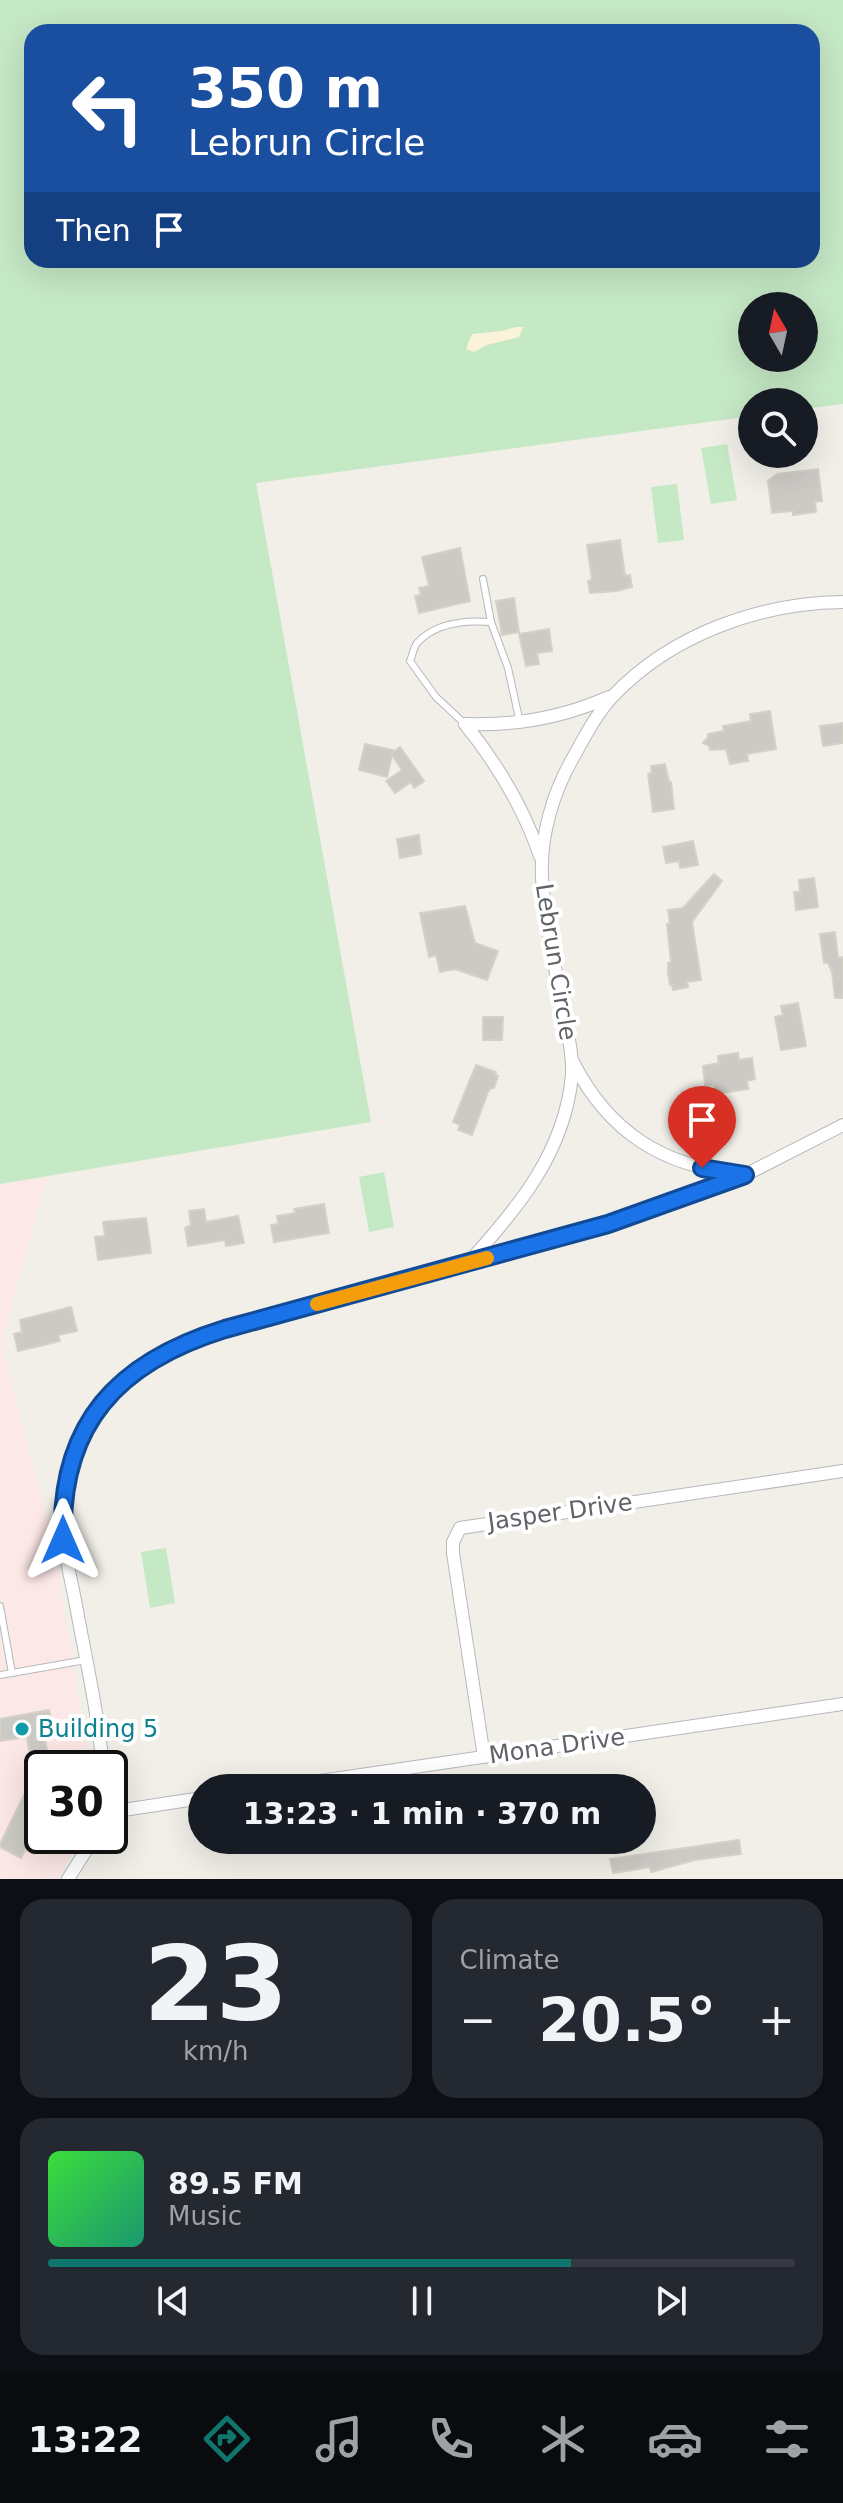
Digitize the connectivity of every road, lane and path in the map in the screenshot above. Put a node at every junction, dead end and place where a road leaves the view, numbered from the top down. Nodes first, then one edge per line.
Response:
1 (483, 579) dead end
2 (843, 602) edge
3 (491, 622) junction
4 (612, 696) junction
5 (520, 723) junction
6 (465, 724) junction
7 (542, 865) junction
8 (572, 1059) junction
9 (843, 1125) edge
10 (745, 1175) junction
11 (469, 1262) junction
12 (843, 1471) edge
13 (0, 1606) edge
14 (86, 1660) junction
15 (12, 1673) junction
16 (0, 1675) edge
17 (843, 1704) edge
18 (101, 1750) edge
19 (484, 1757) junction
20 (368, 1774) edge
21 (188, 1800) edge
22 (128, 1809) edge
23 (84, 1854) edge
24 (68, 1879) edge

1 - 3 lane
2 - 4 street, Lebrun Circle
3 - 5 lane
3 - 6 lane
4 - 5 street, Lebrun Circle
4 - 7 street, Lebrun Circle
5 - 6 street, Lebrun Circle
6 - 7 street, Lebrun Circle
7 - 8 street, Lebrun Circle
8 - 10 street, Lebrun Circle
8 - 11 street, Lebrun Circle
9 - 10 street
10 - 11 street
11 - 14 street
12 - 19 street, Jasper Drive
13 - 15 lane
14 - 15 lane
14 - 18 street
15 - 16 lane
17 - 19 street, Mona Drive
19 - 20 street, Mona Drive
21 - 22 street
23 - 24 street

